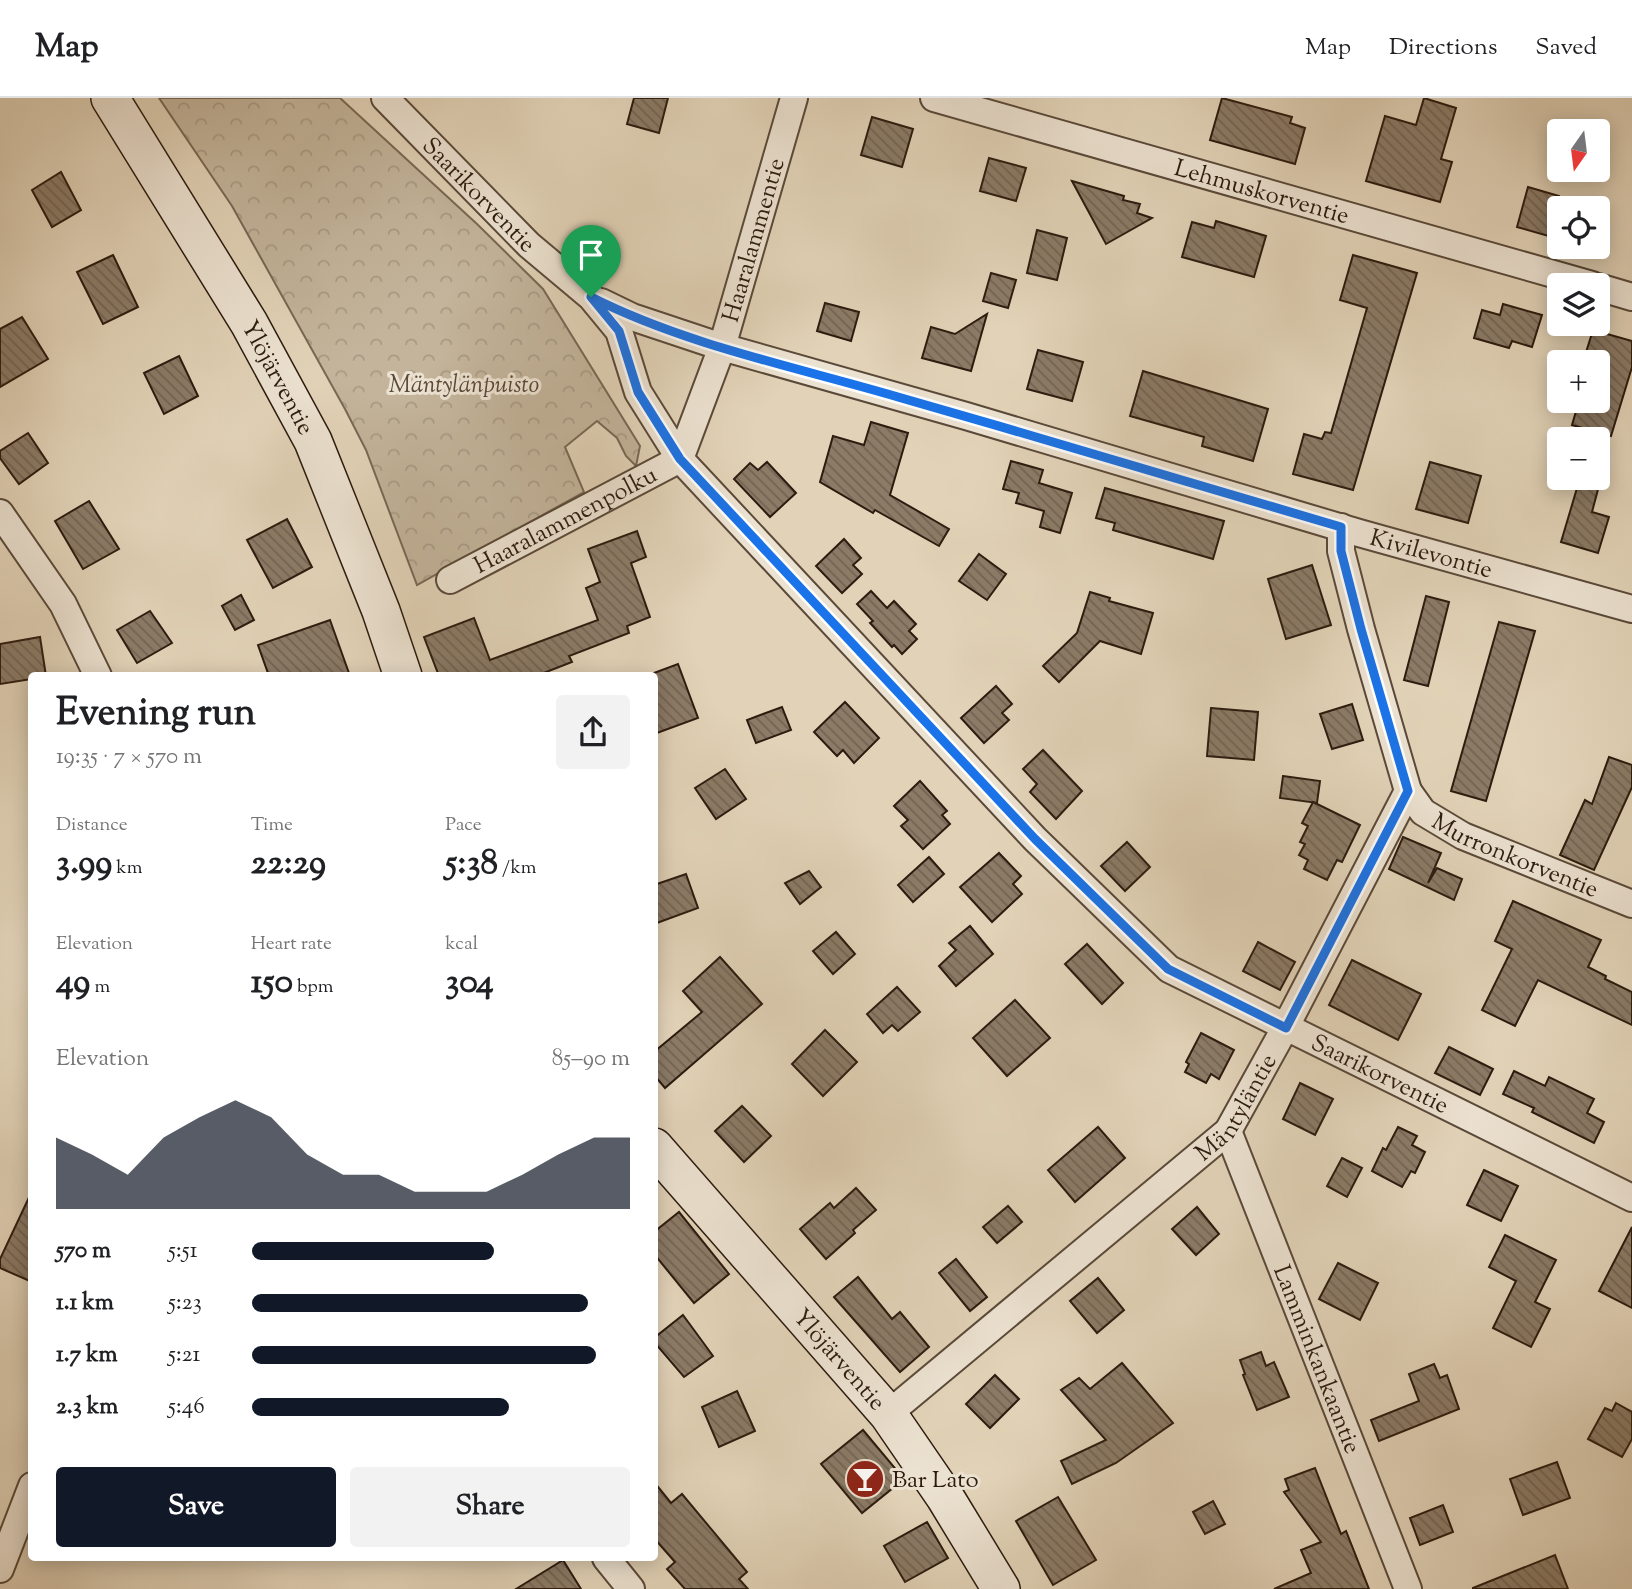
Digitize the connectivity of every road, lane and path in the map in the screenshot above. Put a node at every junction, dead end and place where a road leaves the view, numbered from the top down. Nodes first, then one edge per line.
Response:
1 (110, 98) edge
2 (385, 98) edge
3 (794, 98) edge
4 (934, 98) edge
5 (1550, 273) edge
6 (1610, 291) edge
7 (591, 297) junction
8 (1632, 297) edge
9 (722, 347) junction
10 (680, 459) junction
11 (0, 513) edge
12 (1341, 527) junction
13 (450, 580) dead end
14 (1632, 609) edge
15 (96, 672) edge
16 (401, 672) edge
17 (1408, 791) junction
18 (1632, 904) edge
19 (1286, 1028) junction
20 (1228, 1131) junction
21 (658, 1152) edge
22 (1632, 1198) edge
23 (888, 1415) junction
24 (28, 1496) edge
25 (608, 1561) edge
26 (0, 1569) edge
27 (631, 1589) edge
28 (1001, 1589) edge
29 (1408, 1589) edge

1 - 16 main road, Ylöjärventie
2 - 7 street, Saarikorventie
3 - 9 street, Haaralammentie
4 - 5 street, Lehmuskorventie
6 - 8 street
7 - 9 street, Kivilevontie
7 - 10 street, Saarikorventie
9 - 10 street, Haaralammentie
9 - 12 street, Kivilevontie
10 - 13 street, Haaralammenpolku
10 - 19 street, Saarikorventie
11 - 15 street
12 - 14 street, Kivilevontie
12 - 17 street
17 - 18 street, Murronkorventie
17 - 19 street, Mäntyläntie
19 - 20 street, Mäntyläntie
19 - 22 street, Saarikorventie
20 - 23 street, Mäntyläntie
20 - 29 street, Lamminkankaantie
21 - 23 main road, Ylöjärventie
23 - 28 main road, Ylöjärventie
24 - 26 street
25 - 27 street

